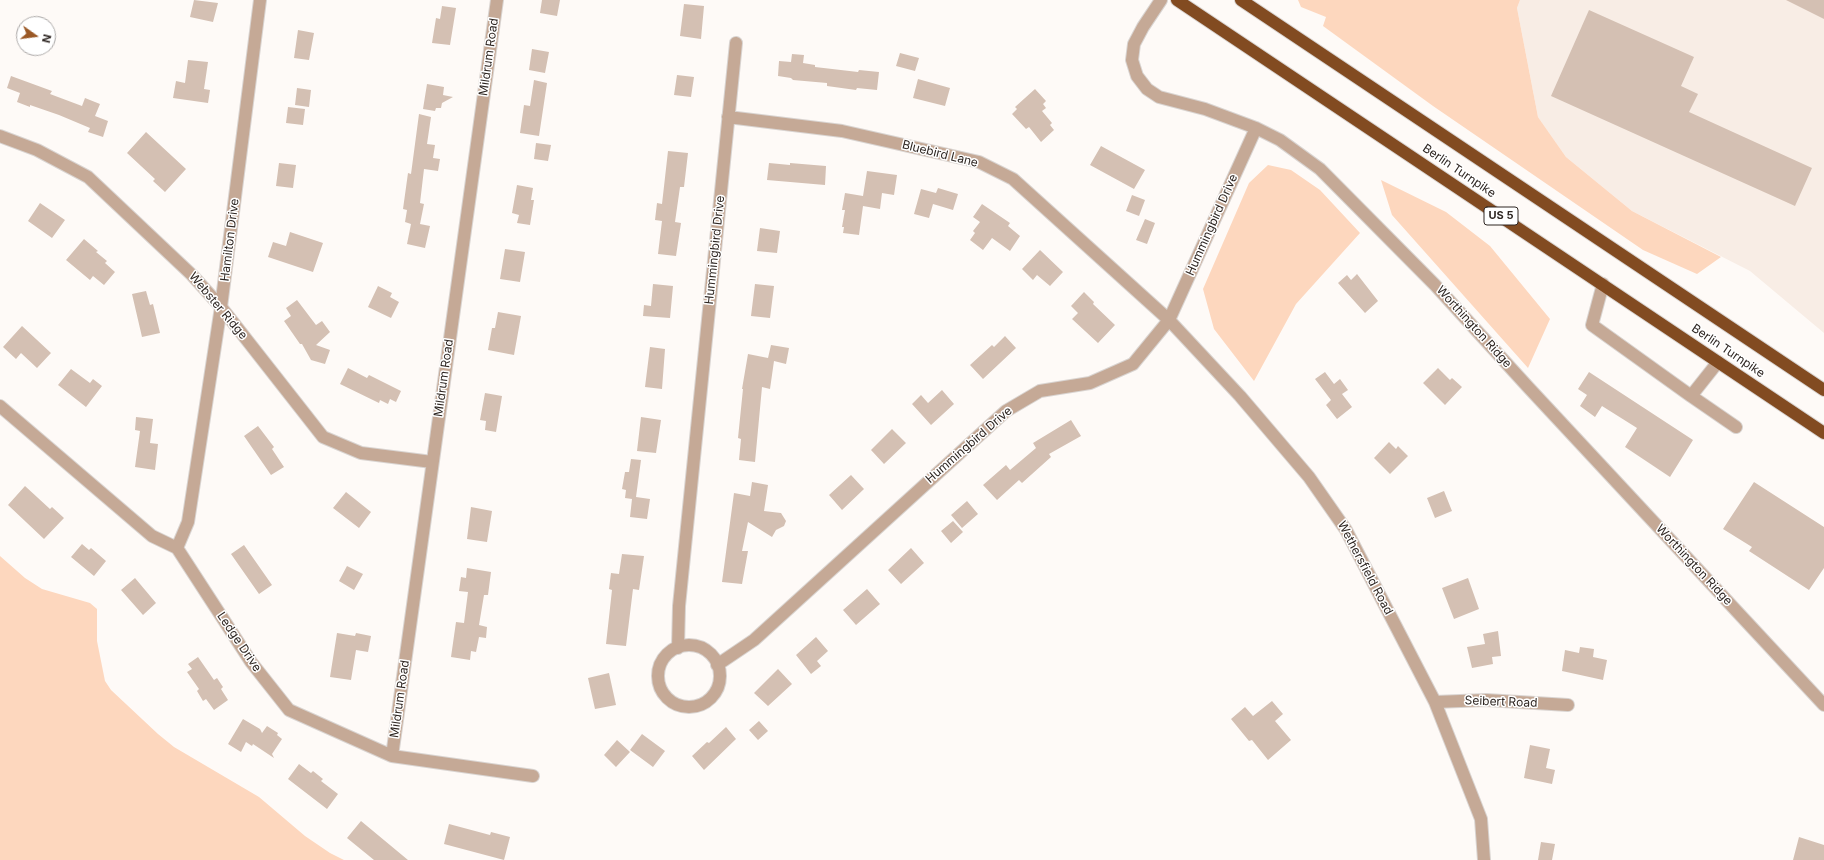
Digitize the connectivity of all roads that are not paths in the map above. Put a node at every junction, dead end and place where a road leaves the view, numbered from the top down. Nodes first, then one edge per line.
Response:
1 (260, 0) edge
2 (497, 0) edge
3 (1161, 0) edge
4 (1177, 0) edge
5 (1241, 0) edge
6 (736, 43) dead end
7 (728, 117) junction
8 (1256, 128) junction
9 (0, 136) edge
10 (1602, 284) junction
11 (221, 307) junction
12 (1169, 320) junction
13 (1718, 362) junction
14 (1824, 390) edge
15 (1691, 396) junction
16 (0, 406) edge
17 (1736, 427) dead end
18 (1824, 433) edge
19 (432, 462) junction
20 (177, 548) junction
21 (678, 648) junction
22 (717, 665) junction
23 (1435, 702) junction
24 (1824, 704) edge
25 (1568, 705) dead end
26 (392, 756) junction
27 (534, 776) dead end
28 (1484, 860) edge

1 - 11 street, Hamilton Drive
2 - 19 street, Mildrum Road
3 - 8 street, Worthington Ridge
4 - 10 highway, Berlin Turnpike / US 5
5 - 14 highway, Berlin Turnpike
6 - 7 street, Hummingbird Drive
7 - 12 street, Bluebird Lane
7 - 21 street, Hummingbird Drive
8 - 12 street, Hummingbird Drive
8 - 24 street, Worthington Ridge
9 - 11 street, Webster Ridge
10 - 13 highway, Berlin Turnpike / US 5
10 - 15 street
11 - 19 street, Webster Ridge
11 - 20 street, Hamilton Drive
12 - 22 street, Hummingbird Drive
12 - 23 street, Wethersfield Road
13 - 15 street
13 - 18 highway, Berlin Turnpike / US 5
15 - 17 street
16 - 20 street
19 - 26 street, Mildrum Road
20 - 26 street, Ledge Drive
21 - 22 street
21 - 22 street
23 - 25 street, Seibert Road
23 - 28 street, Wethersfield Road
26 - 27 street, Ledge Drive

